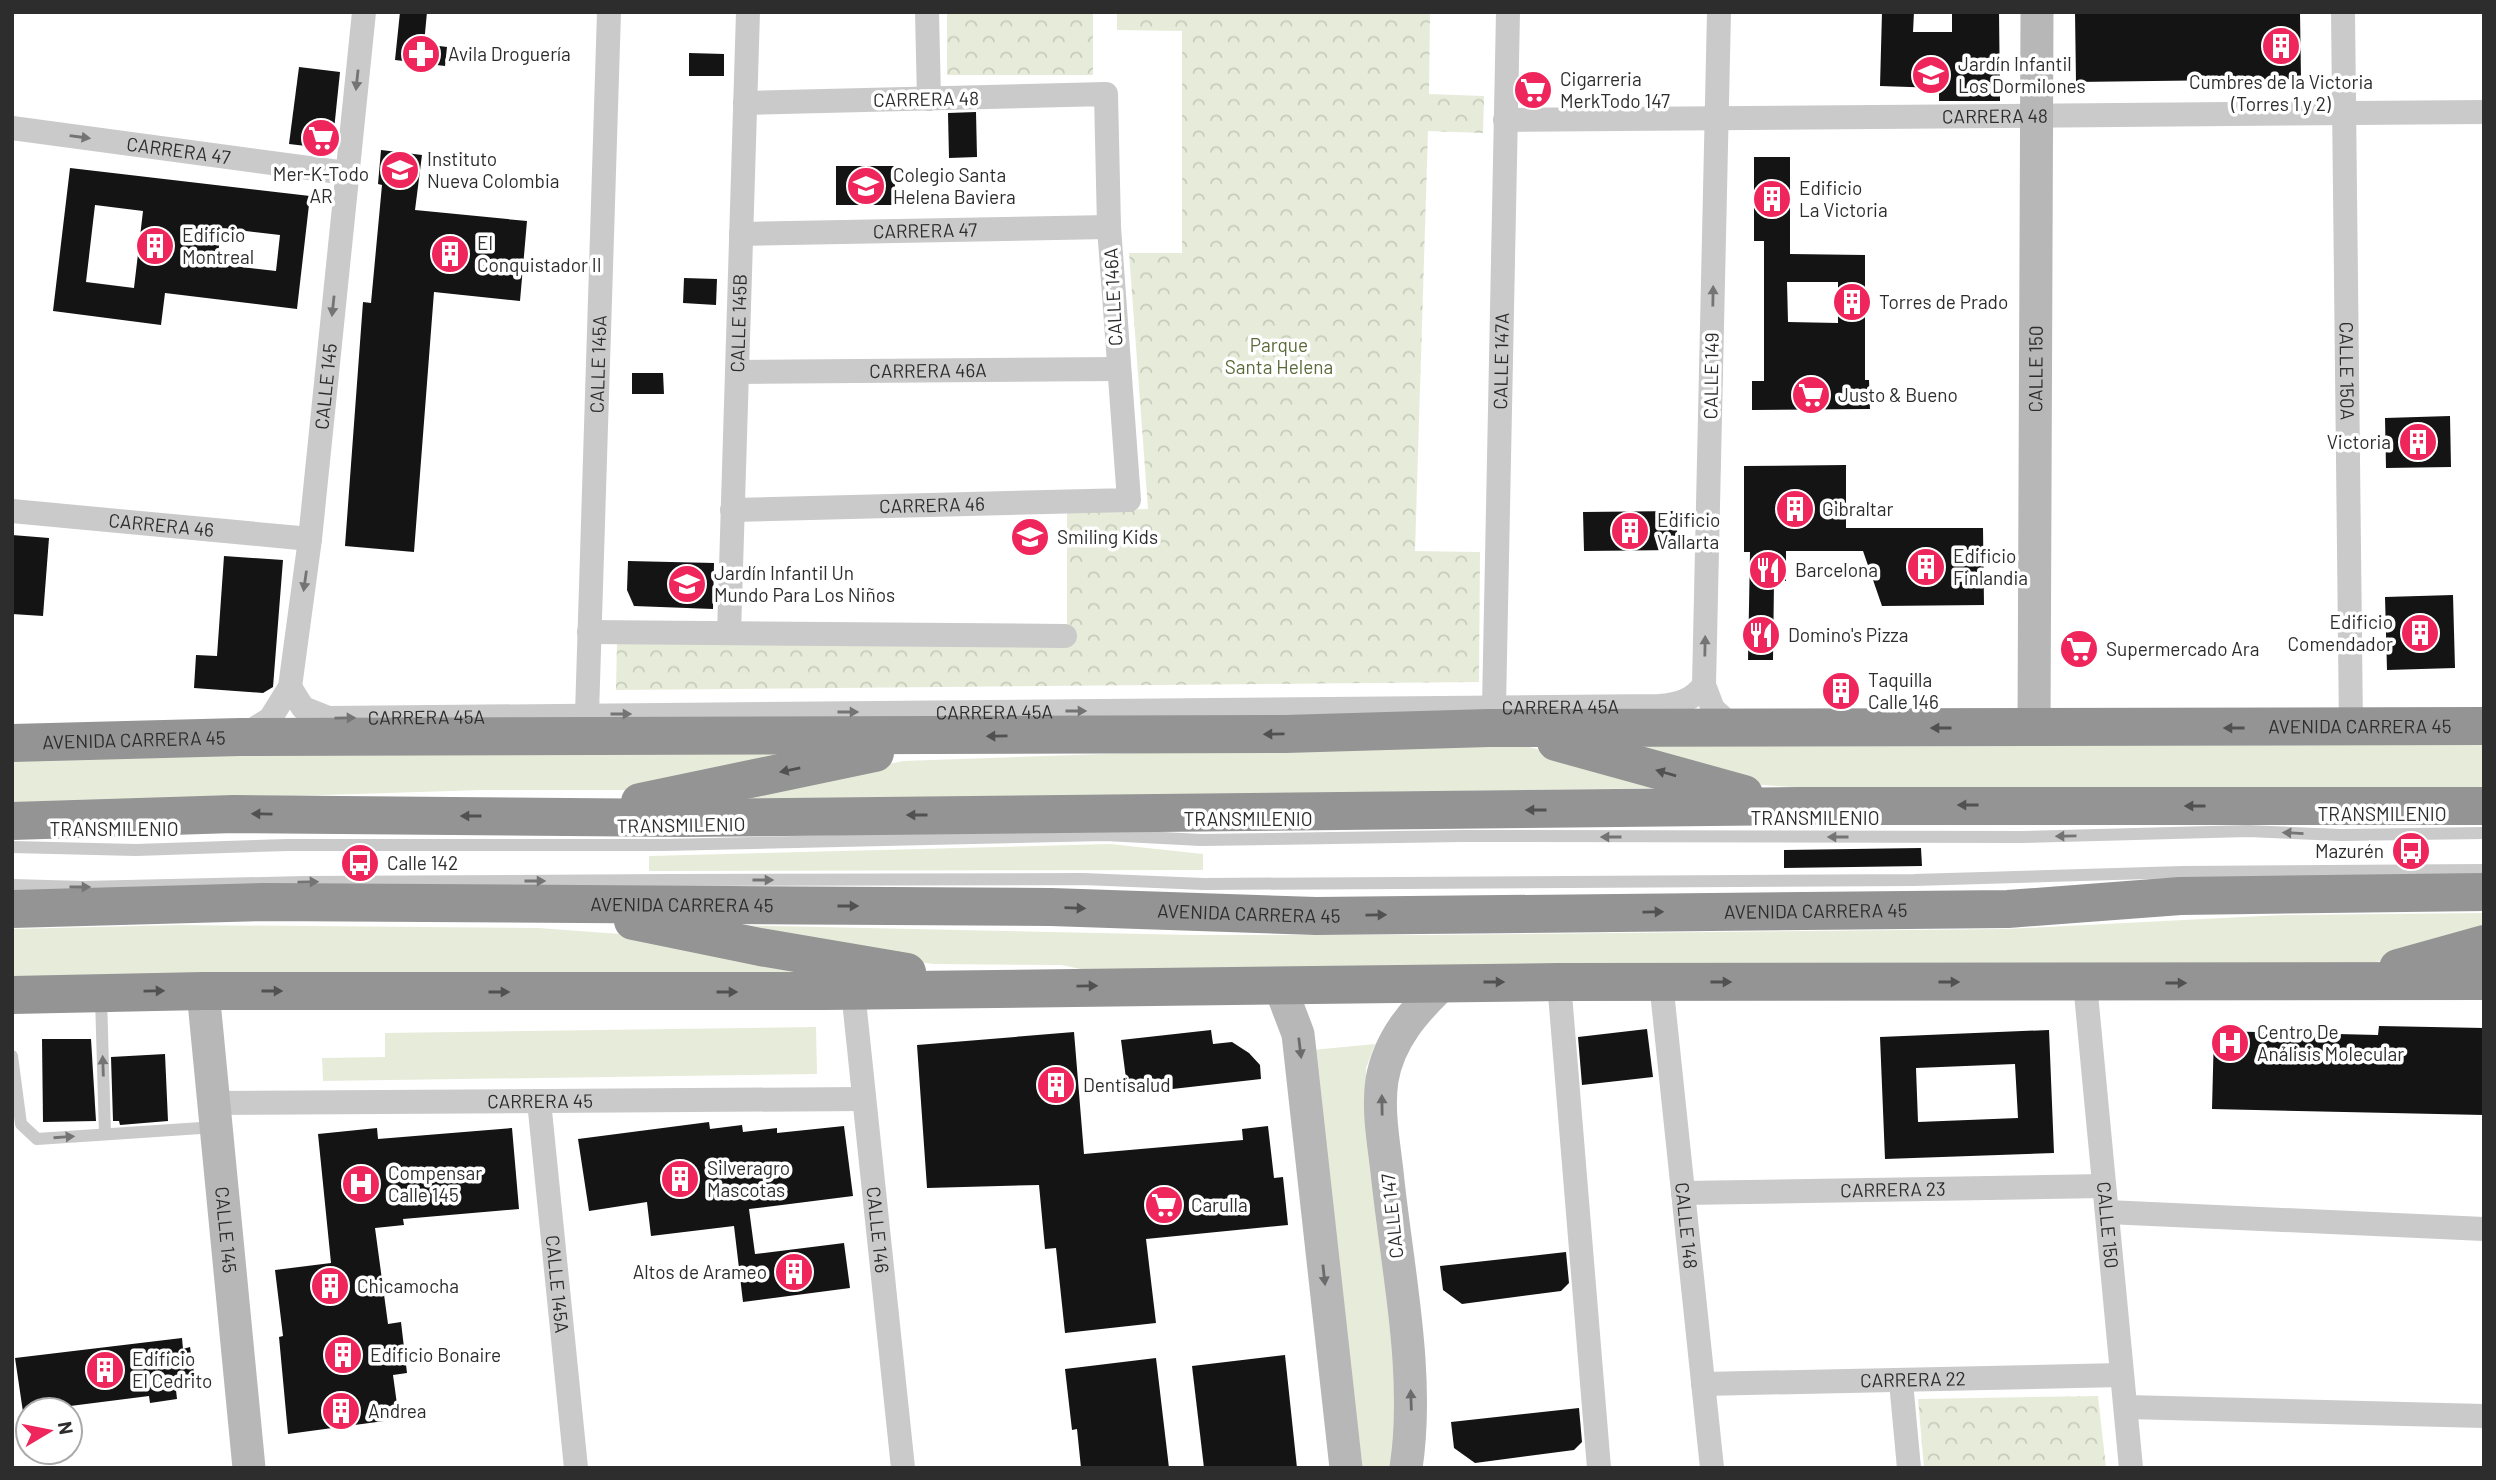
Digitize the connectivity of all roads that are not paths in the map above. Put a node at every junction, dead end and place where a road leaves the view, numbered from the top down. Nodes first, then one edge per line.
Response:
1 (364, 12) edge
2 (609, 12) edge
3 (748, 12) edge
4 (928, 12) edge
5 (1508, 12) edge
6 (1719, 12) edge
7 (2037, 12) edge
8 (2343, 12) edge
9 (1106, 94) joint
10 (929, 99) junction
11 (745, 103) junction
12 (2484, 112) edge
13 (2344, 113) junction
14 (2036, 116) junction
15 (1717, 118) junction
16 (1505, 120) junction
17 (12, 128) edge
18 (346, 173) junction
19 (1109, 227) junction
20 (741, 234) junction
21 (1117, 369) junction
22 (737, 372) junction
23 (1129, 500) joint
24 (12, 510) edge
25 (732, 510) junction
26 (310, 539) junction
27 (589, 632) junction
28 (729, 633) junction
29 (1065, 636) dead end
30 (1704, 685) junction
31 (290, 687) junction
32 (587, 715) junction
33 (1492, 718) junction
34 (2484, 726) edge
35 (1734, 728) junction
36 (2034, 728) junction
37 (2351, 728) junction
38 (240, 737) junction
39 (953, 737) junction
40 (12, 743) edge
41 (1800, 806) junction
42 (2484, 806) edge
43 (564, 817) junction
44 (12, 821) edge
45 (2484, 833) edge
46 (12, 847) edge
47 (2484, 870) edge
48 (12, 885) edge
49 (2484, 892) edge
50 (559, 905) junction
51 (12, 909) edge
52 (2484, 944) edge
53 (2484, 981) edge
54 (1559, 982) junction
55 (1661, 982) junction
56 (2085, 982) junction
57 (2334, 982) junction
58 (1444, 983) junction
59 (1279, 984) junction
60 (1019, 987) junction
61 (203, 991) junction
62 (853, 991) junction
63 (101, 993) junction
64 (12, 995) edge
65 (12, 1056) edge
66 (864, 1099) junction
67 (539, 1101) junction
68 (216, 1115) junction
69 (106, 1134) junction
70 (2104, 1186) junction
71 (1683, 1193) junction
72 (2107, 1212) junction
73 (2484, 1229) edge
74 (2122, 1375) junction
75 (1901, 1382) junction
76 (1703, 1384) junction
77 (2126, 1407) junction
78 (2484, 1416) edge
79 (249, 1468) edge
80 (576, 1468) edge
81 (903, 1468) edge
82 (1346, 1468) edge
83 (1406, 1468) edge
84 (1599, 1468) edge
85 (1712, 1468) edge
86 (1909, 1468) edge
87 (2131, 1468) edge

1 -> 18 street, CALLE 145
2 - 27 street, CALLE 145A
3 - 11 street, CALLE 145B
4 - 10 street
5 - 16 street, CALLE 147A
6 - 15 street, CALLE 149
7 - 14 street, CALLE 150
8 - 13 street, CALLE 150A
9 - 10 street, CARRERA 48
9 - 19 street, CALLE 146A
10 - 11 street, CARRERA 48
11 - 20 street, CALLE 145B
12 - 13 street, CARRERA 48
13 - 14 street, CARRERA 48
13 - 37 street, CALLE 150A
14 - 15 street, CARRERA 48
14 - 36 street, CALLE 150
15 - 16 street, CARRERA 48
30 -> 15 street, CALLE 149
16 - 33 street, CALLE 147A
17 -> 18 street, CARRERA 47
18 -> 26 street, CALLE 145
19 - 20 street, CARRERA 47
19 - 21 street, CALLE 146A
20 - 22 street, CALLE 145B
21 - 22 street, CARRERA 46A
21 - 23 street, CALLE 146A
22 - 25 street, CALLE 145B
23 - 25 street, CARRERA 46
24 - 26 street, CARRERA 46
25 - 28 street, CALLE 145B
26 -> 31 street, CALLE 145
27 - 28 street
27 - 32 street, CALLE 145A
28 - 29 street
30 - 33 street, CARRERA 45A
30 - 35 street, CALLE 149
31 -> 32 street, CARRERA 45A
31 - 38 street, CALLE 145
32 -> 33 street, CARRERA 45A
33 - 35 highway, AVENIDA CARRERA 45
33 -> 39 highway, AVENIDA CARRERA 45
41 -> 33 highway
34 - 37 highway, AVENIDA CARRERA 45
36 -> 35 highway, AVENIDA CARRERA 45
37 -> 36 highway, AVENIDA CARRERA 45
38 - 39 highway, AVENIDA CARRERA 45
38 - 40 highway, AVENIDA CARRERA 45
39 -> 43 highway
42 -> 41 highway
41 -> 43 highway
43 -> 44 highway
45 -> 46 lane, TRANSMILENIO
48 -> 47 lane
50 -> 49 highway, AVENIDA CARRERA 45
50 - 51 highway, AVENIDA CARRERA 45
50 - 60 highway
52 - 57 highway
53 - 57 highway
54 - 55 highway
58 -> 54 highway
54 - 84 street
55 -> 56 highway
55 - 71 street, CALLE 148
56 -> 57 highway
56 - 70 street, CALLE 150
58 - 59 highway
83 -> 58 street, CALLE 147
60 -> 59 highway
59 -> 82 street
60 - 62 highway
61 -> 62 highway
63 -> 61 highway
61 - 68 street, CALLE 145
62 - 66 street, CALLE 146
63 - 64 highway
69 -> 63 lane
65 -> 69 lane
66 - 67 street, CARRERA 45
66 - 81 street, CALLE 146
67 - 68 street, CARRERA 45
67 - 80 street, CALLE 145A
68 - 69 lane
68 - 79 street, CALLE 145
70 - 71 street, CARRERA 23
70 - 72 street, CALLE 150
71 - 76 street, CALLE 148
72 - 73 street
72 - 74 street, CALLE 150
74 - 75 street, CARRERA 22
74 - 77 street, CALLE 150
75 - 76 street, CARRERA 22
75 - 86 street
76 - 85 street, CALLE 148
77 - 78 street
77 - 87 street, CALLE 150

